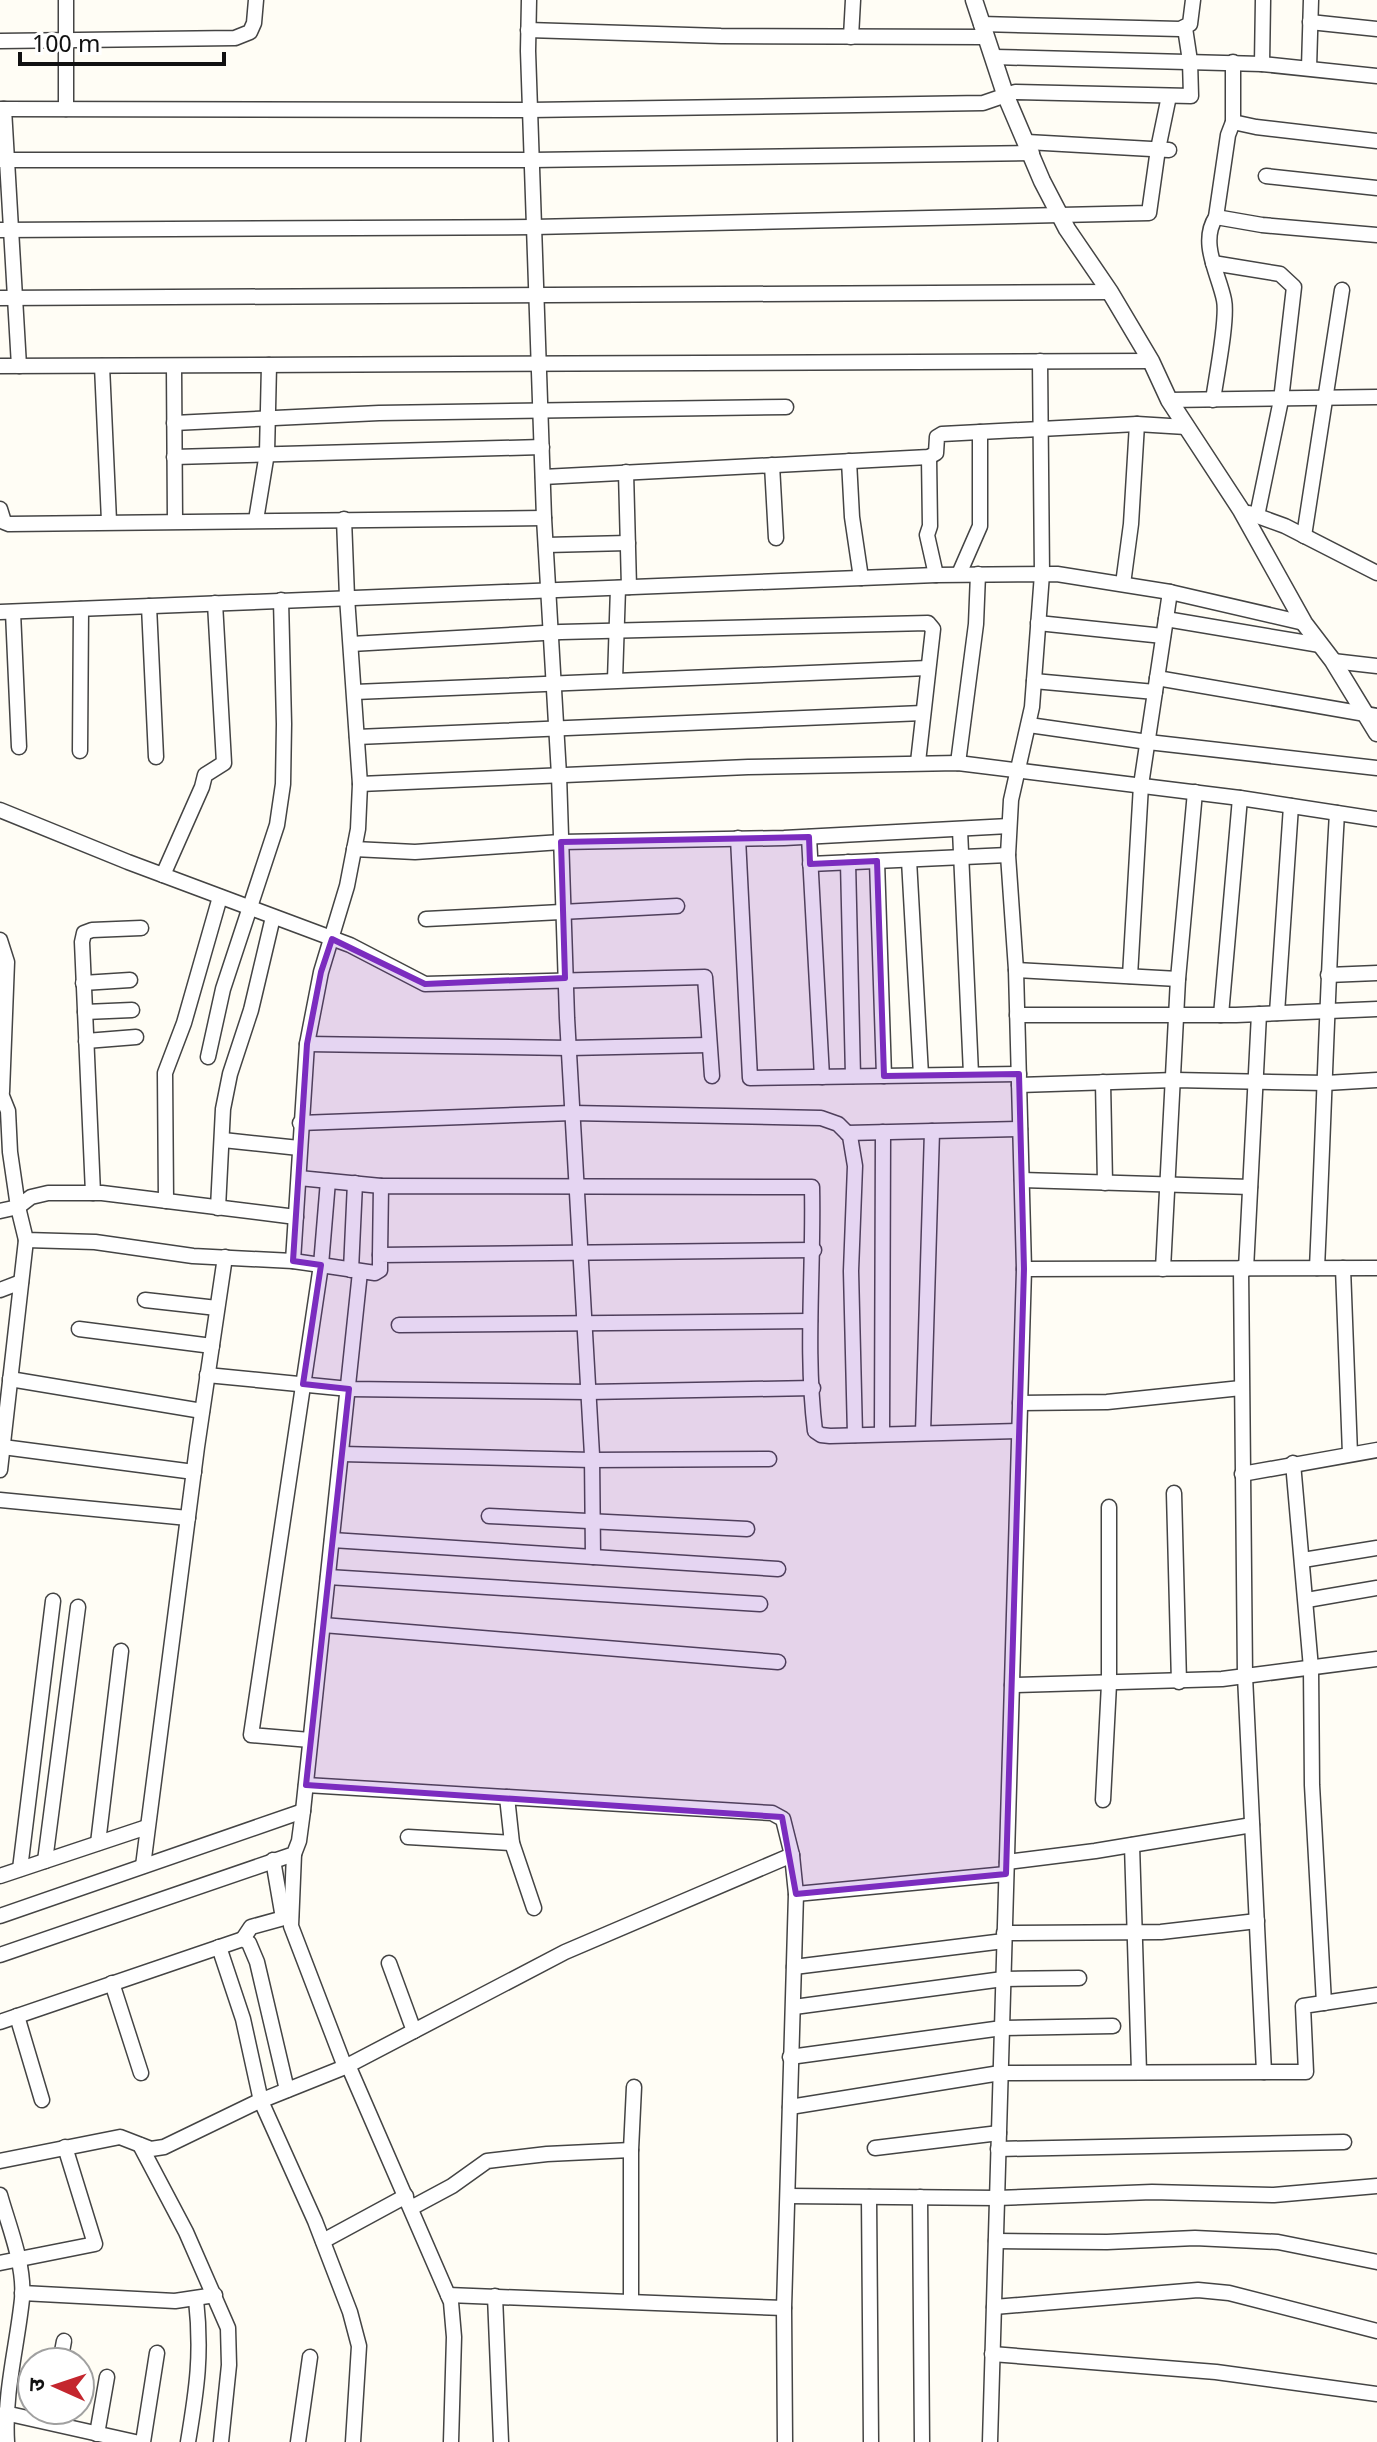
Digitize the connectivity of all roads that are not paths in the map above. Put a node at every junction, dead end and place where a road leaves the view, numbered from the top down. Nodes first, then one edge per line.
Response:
1 (66, 0) edge
2 (256, 0) edge
3 (529, 0) edge
4 (853, 0) edge
5 (974, 0) edge
6 (1193, 0) edge
7 (1263, 0) edge
8 (1311, 0) edge
9 (1310, 22) junction
10 (1185, 28) junction
11 (1377, 29) edge
12 (528, 30) junction
13 (983, 31) junction
14 (851, 37) junction
15 (68, 40) junction
16 (0, 41) edge
17 (994, 57) junction
18 (1190, 61) junction
19 (1233, 62) junction
20 (1262, 64) junction
21 (1309, 68) junction
22 (1377, 76) edge
23 (1005, 94) junction
24 (1169, 96) junction
25 (2, 109) edge
26 (66, 109) junction
27 (530, 110) junction
28 (1233, 122) junction
29 (1377, 141) edge
30 (1030, 147) junction
31 (1164, 150) junction
32 (3, 160) edge
33 (532, 160) junction
34 (1266, 176) dead end
35 (1377, 188) edge
36 (1058, 213) junction
37 (1216, 217) junction
38 (534, 227) junction
39 (6, 230) edge
40 (1377, 235) edge
41 (1213, 263) junction
42 (1342, 290) dead end
43 (1110, 292) junction
44 (536, 295) junction
45 (7, 298) edge
46 (1040, 361) junction
47 (1151, 361) junction
48 (539, 363) junction
49 (269, 365) junction
50 (0, 366) edge
51 (19, 366) junction
52 (102, 366) junction
53 (174, 367) junction
54 (1377, 397) edge
55 (1325, 399) junction
56 (1169, 400) junction
57 (1213, 400) junction
58 (1281, 400) junction
59 (786, 407) dead end
60 (541, 410) junction
61 (267, 418) junction
62 (174, 423) junction
63 (1137, 424) junction
64 (1186, 427) junction
65 (1040, 429) junction
66 (980, 432) junction
67 (542, 447) junction
68 (267, 453) junction
69 (174, 457) junction
70 (929, 457) junction
71 (849, 461) junction
72 (772, 465) junction
73 (626, 472) junction
74 (543, 477) junction
75 (0, 509) edge
76 (1249, 513) junction
77 (544, 518) junction
78 (344, 519) junction
79 (256, 520) junction
80 (109, 521) junction
81 (175, 521) junction
82 (1304, 536) junction
83 (776, 538) dead end
84 (628, 543) junction
85 (546, 545) junction
86 (1377, 571) edge
87 (959, 574) junction
88 (978, 574) junction
89 (1042, 574) junction
90 (936, 575) junction
91 (861, 578) junction
92 (1123, 584) junction
93 (624, 587) junction
94 (548, 591) junction
95 (1170, 592) junction
96 (347, 597) junction
97 (281, 600) junction
98 (215, 603) junction
99 (149, 606) junction
100 (81, 609) junction
101 (7, 612) edge
102 (1166, 619) junction
103 (1038, 623) junction
104 (1304, 623) junction
105 (615, 631) junction
106 (551, 633) junction
107 (1163, 636) junction
108 (351, 644) junction
109 (1320, 645) junction
110 (1333, 661) junction
111 (1377, 666) edge
112 (928, 668) junction
113 (615, 680) junction
114 (1034, 681) junction
115 (554, 683) junction
116 (1156, 685) junction
117 (355, 692) junction
118 (923, 713) junction
119 (1371, 715) edge
120 (1029, 725) junction
121 (556, 727) junction
122 (1377, 733) edge
123 (357, 737) junction
124 (1148, 742) junction
125 (19, 747) dead end
126 (80, 751) dead end
127 (156, 757) dead end
128 (918, 762) junction
129 (958, 763) junction
130 (1377, 768) edge
131 (1018, 770) junction
132 (559, 775) junction
133 (360, 784) junction
134 (1141, 785) junction
135 (1195, 792) junction
136 (1240, 798) junction
137 (1291, 806) junction
138 (0, 810) edge
139 (1337, 813) junction
140 (1377, 819) edge
141 (1009, 826) junction
142 (960, 830) junction
143 (809, 837) junction
144 (738, 838) junction
145 (561, 842) junction
146 (354, 849) junction
147 (1008, 855) junction
148 (961, 857) junction
149 (909, 860) junction
150 (877, 861) junction
151 (848, 862) junction
152 (810, 864) junction
153 (163, 875) junction
154 (220, 897) junction
155 (677, 906) dead end
156 (250, 908) junction
157 (563, 912) junction
158 (273, 917) junction
159 (426, 919) dead end
160 (141, 928) dead end
161 (332, 939) junction
162 (0, 940) edge
163 (1016, 970) junction
164 (1377, 973) edge
165 (1328, 975) junction
166 (1130, 976) junction
167 (565, 978) junction
168 (1178, 979) junction
169 (130, 980) dead end
170 (83, 983) junction
171 (1377, 1009) edge
172 (132, 1010) dead end
173 (1326, 1011) junction
174 (85, 1012) junction
175 (1277, 1013) junction
176 (1259, 1014) junction
177 (1017, 1015) junction
178 (1177, 1015) junction
179 (1221, 1015) junction
180 (136, 1037) dead end
181 (86, 1041) junction
182 (307, 1044) junction
183 (708, 1045) junction
184 (569, 1048) junction
185 (208, 1057) dead end
186 (971, 1074) junction
187 (921, 1075) junction
188 (712, 1076) dead end
189 (853, 1076) junction
190 (884, 1076) junction
191 (822, 1077) junction
192 (1019, 1080) junction
193 (1175, 1080) junction
194 (1377, 1080) edge
195 (1103, 1082) junction
196 (1255, 1082) junction
197 (1326, 1083) junction
198 (1, 1092) edge
199 (572, 1113) junction
200 (300, 1123) junction
201 (1020, 1129) junction
202 (932, 1131) junction
203 (883, 1132) junction
204 (847, 1133) junction
205 (223, 1140) junction
206 (299, 1148) junction
207 (299, 1178) junction
208 (1022, 1180) junction
209 (328, 1181) junction
210 (355, 1183) junction
211 (1105, 1183) junction
212 (577, 1185) junction
213 (381, 1186) junction
214 (1169, 1186) junction
215 (1250, 1187) junction
216 (93, 1193) junction
217 (166, 1201) junction
218 (18, 1207) junction
219 (218, 1208) junction
220 (0, 1211) edge
221 (296, 1217) junction
222 (26, 1240) junction
223 (814, 1250) junction
224 (581, 1251) junction
225 (380, 1255) junction
226 (225, 1257) junction
227 (293, 1261) junction
228 (321, 1265) junction
229 (1243, 1268) junction
230 (1317, 1268) junction
231 (1343, 1268) junction
232 (1377, 1268) edge
233 (1024, 1269) junction
234 (1163, 1269) junction
235 (355, 1271) junction
236 (21, 1282) junction
237 (0, 1290) edge
238 (145, 1300) dead end
239 (217, 1308) junction
240 (810, 1321) junction
241 (585, 1322) junction
242 (399, 1325) dead end
243 (79, 1329) dead end
244 (212, 1346) junction
245 (207, 1375) junction
246 (10, 1379) junction
247 (303, 1384) junction
248 (813, 1388) junction
249 (1241, 1388) junction
250 (349, 1389) junction
251 (588, 1392) junction
252 (1020, 1403) junction
253 (202, 1411) junction
254 (1019, 1431) junction
255 (923, 1433) junction
256 (882, 1434) junction
257 (855, 1435) junction
258 (3, 1447) junction
259 (1377, 1450) edge
260 (342, 1454) junction
261 (1350, 1454) junction
262 (769, 1459) dead end
263 (592, 1460) junction
264 (1293, 1463) junction
265 (0, 1470) edge
266 (194, 1472) junction
267 (1242, 1474) junction
268 (1174, 1493) dead end
269 (0, 1500) edge
270 (1109, 1507) dead end
271 (489, 1516) dead end
272 (188, 1518) junction
273 (594, 1521) junction
274 (747, 1529) dead end
275 (332, 1540) junction
276 (1377, 1548) edge
277 (593, 1557) junction
278 (1303, 1560) junction
279 (778, 1569) dead end
280 (328, 1577) junction
281 (1377, 1588) edge
282 (1307, 1600) junction
283 (53, 1601) dead end
284 (760, 1604) dead end
285 (78, 1607) dead end
286 (323, 1625) junction
287 (121, 1651) dead end
288 (1377, 1659) edge
289 (778, 1662) dead end
290 (1311, 1668) junction
291 (1245, 1676) junction
292 (1179, 1682) junction
293 (1109, 1684) junction
294 (1012, 1685) junction
295 (310, 1740) junction
296 (306, 1785) junction
297 (507, 1797) junction
298 (1103, 1800) dead end
299 (303, 1811) junction
300 (1252, 1825) junction
301 (147, 1827) junction
302 (408, 1837) dead end
303 (98, 1843) junction
304 (512, 1843) junction
305 (1132, 1845) junction
306 (294, 1854) junction
307 (792, 1855) junction
308 (273, 1860) junction
309 (45, 1861) junction
310 (143, 1866) junction
311 (1006, 1868) junction
312 (20, 1869) junction
313 (0, 1876) edge
314 (796, 1894) junction
315 (534, 1908) dead end
316 (0, 1916) edge
317 (287, 1917) junction
318 (1257, 1921) junction
319 (1134, 1933) junction
320 (1004, 1937) junction
321 (243, 1939) junction
322 (219, 1947) junction
323 (0, 1955) edge
324 (389, 1963) dead end
325 (794, 1967) junction
326 (1079, 1978) dead end
327 (1003, 1979) junction
328 (112, 1983) junction
329 (1377, 1995) edge
330 (1324, 2003) junction
331 (794, 2007) junction
332 (17, 2016) junction
333 (0, 2022) edge
334 (1113, 2026) dead end
335 (1002, 2028) junction
336 (414, 2031) junction
337 (790, 2057) junction
338 (346, 2066) junction
339 (1139, 2072) junction
340 (1264, 2072) junction
341 (141, 2073) dead end
342 (1000, 2073) junction
343 (634, 2087) dead end
344 (287, 2090) junction
345 (42, 2100) dead end
346 (261, 2101) junction
347 (790, 2107) junction
348 (999, 2133) junction
349 (1344, 2142) dead end
350 (140, 2145) junction
351 (65, 2147) junction
352 (875, 2148) dead end
353 (998, 2149) junction
354 (631, 2150) junction
355 (0, 2161) edge
356 (1377, 2186) edge
357 (0, 2195) edge
358 (788, 2196) junction
359 (869, 2197) junction
360 (920, 2197) junction
361 (997, 2198) junction
362 (409, 2202) junction
363 (323, 2241) junction
364 (996, 2241) junction
365 (18, 2258) junction
366 (1377, 2262) edge
367 (0, 2263) edge
368 (22, 2293) junction
369 (215, 2295) junction
370 (448, 2295) junction
371 (495, 2296) junction
372 (196, 2299) junction
373 (631, 2301) junction
374 (994, 2307) junction
375 (784, 2308) junction
376 (1377, 2331) edge
377 (64, 2341) dead end
378 (63, 2346) edge
379 (157, 2353) dead end
380 (992, 2354) junction
381 (310, 2357) dead end
382 (107, 2377) dead end
383 (1377, 2394) edge
384 (5, 2413) junction
385 (16, 2414) edge
386 (70, 2426) edge
387 (91, 2436) edge
388 (4, 2441) edge
389 (135, 2442) edge
390 (143, 2442) edge
391 (188, 2442) edge
392 (221, 2442) edge
393 (298, 2442) edge
394 (353, 2442) edge
395 (451, 2442) edge
396 (501, 2442) edge
397 (785, 2442) edge
398 (871, 2442) edge
399 (922, 2442) edge
400 (990, 2442) edge

1 - 15 street
2 - 15 street
3 - 12 street
4 - 14 street
5 - 13 street
6 - 10 street
7 - 20 street
8 - 9 street
9 - 11 street
9 - 21 street
10 - 13 street
10 - 18 street
12 - 14 street
12 - 27 street
13 - 14 street
13 - 17 street
15 - 16 street
15 - 26 street
17 - 18 street
17 - 23 street
18 - 19 street
18 - 24 street
19 - 20 street
19 - 28 street
20 - 21 street
21 - 22 street
23 - 24 street
23 - 27 street
23 - 30 street
24 - 31 street
25 - 26 street
25 - 32 street
26 - 27 street
27 - 33 street
28 - 29 street
28 - 37 street
30 - 31 street
30 - 33 street
30 - 36 street
31 - 36 street
32 - 33 street
32 - 39 street
33 - 38 street
34 - 35 street
36 - 38 street
36 - 43 street
37 - 40 street
37 - 41 street
38 - 39 street
38 - 44 street
39 - 45 street
41 - 57 street
41 - 58 street
42 - 55 street
43 - 44 street
43 - 47 street
44 - 45 street
44 - 48 street
45 - 51 street
46 - 47 street
46 - 48 street
46 - 65 street
47 - 56 street
48 - 49 street
48 - 60 street
49 - 53 street
49 - 61 street
50 - 51 street
51 - 52 street
52 - 53 street
52 - 80 street
53 - 62 street
54 - 55 street
55 - 58 street
55 - 82 street
56 - 57 street
56 - 64 street
57 - 58 street
58 - 76 street
59 - 60 street
60 - 61 street
60 - 67 street
61 - 62 street
61 - 68 street
62 - 69 street
63 - 64 street
63 - 65 street
63 - 92 street
64 - 76 street
65 - 66 street
65 - 89 street
66 - 70 street
66 - 87 street
67 - 68 street
67 - 74 street
68 - 69 street
68 - 79 street
69 - 81 street
70 - 71 street
70 - 90 street
71 - 72 street
71 - 91 street
72 - 73 street
72 - 83 street
73 - 74 street
73 - 84 street
74 - 77 street
75 - 80 street
76 - 82 street
76 - 104 street
77 - 78 street
77 - 85 street
78 - 79 street
78 - 96 street
79 - 81 street
80 - 81 street
82 - 86 street
84 - 85 street
84 - 93 street
85 - 94 street
87 - 88 street
87 - 90 street
88 - 89 street
88 - 129 street
89 - 92 street
89 - 103 street
90 - 91 street
91 - 93 street
92 - 95 street
93 - 94 street
93 - 105 street
94 - 96 street
94 - 106 street
95 - 102 street
95 - 104 street
96 - 97 street
96 - 108 street
97 - 98 street
97 - 156 street
98 - 99 street
98 - 153 street
99 - 100 street
99 - 127 street
100 - 101 street
100 - 126 street
101 - 125 street
102 - 107 street
102 - 109 street
103 - 107 street
103 - 114 street
104 - 109 street
105 - 106 street
105 - 112 street
105 - 113 street
106 - 108 street
106 - 115 street
107 - 116 street
108 - 117 street
109 - 110 street
110 - 111 street
110 - 119 street
112 - 113 street
112 - 118 street
113 - 115 street
114 - 116 street
114 - 120 street
115 - 117 street
115 - 121 street
116 - 119 street
116 - 124 street
117 - 123 street
118 - 121 street
118 - 128 street
119 - 122 street
120 - 124 street
120 - 131 street
121 - 123 street
121 - 132 street
123 - 133 street
124 - 130 street
124 - 134 street
128 - 129 street
128 - 132 street
129 - 131 street
131 - 134 street
131 - 141 street
132 - 133 street
132 - 145 street
133 - 146 street
134 - 135 street
134 - 166 street
135 - 136 street
135 - 168 street
136 - 137 street
136 - 179 street
137 - 139 street
137 - 175 street
138 - 153 street
139 - 140 street
139 - 165 street
141 - 142 street
141 - 147 street
142 - 143 street
142 - 148 street
143 - 144 street
143 - 152 street
144 - 145 street
144 - 191 street
145 - 146 street
145 - 157 street
146 - 161 street
147 - 148 street
147 - 163 street
148 - 149 street
148 - 186 street
149 - 150 street
149 - 187 street
150 - 151 street
150 - 190 street
151 - 152 street
151 - 189 street
152 - 191 street
153 - 154 street
154 - 156 street
154 - 217 street
155 - 157 street
156 - 158 street
156 - 185 street
157 - 159 street
157 - 167 street
158 - 161 street
158 - 205 street
160 - 170 street
161 - 167 street
161 - 182 street
162 - 198 street
163 - 166 street
163 - 177 street
164 - 165 street
165 - 173 street
166 - 168 street
167 - 183 street
167 - 184 street
168 - 178 street
169 - 170 street
170 - 174 street
171 - 173 street
172 - 174 street
173 - 175 street
173 - 197 street
174 - 181 street
175 - 176 street
176 - 179 street
176 - 196 street
177 - 178 street
177 - 192 street
178 - 179 street
178 - 193 street
180 - 181 street
181 - 216 street
182 - 184 street
182 - 200 street
183 - 184 street
183 - 188 street
184 - 199 street
186 - 187 street
186 - 192 street
187 - 190 street
189 - 190 street
189 - 191 street
192 - 195 street
192 - 201 street
193 - 195 street
193 - 196 street
193 - 214 street
194 - 197 street
195 - 211 street
196 - 197 street
196 - 215 street
197 - 230 street
198 - 218 street
199 - 200 street
199 - 204 street
199 - 212 street
200 - 206 street
201 - 202 street
201 - 208 street
202 - 203 street
202 - 255 street
203 - 204 street
203 - 256 street
204 - 257 street
205 - 206 street
205 - 219 street
206 - 207 street
207 - 209 street
207 - 221 street
208 - 211 street
208 - 233 street
209 - 210 street
209 - 228 street
210 - 213 street
210 - 235 street
211 - 214 street
212 - 213 street
212 - 223 street
212 - 224 street
213 - 225 street
214 - 215 street
214 - 234 street
215 - 229 street
216 - 217 street
216 - 218 street
217 - 219 street
218 - 220 street
218 - 222 street
219 - 221 street
221 - 227 street
222 - 226 street
222 - 236 street
223 - 224 street
223 - 240 street
224 - 225 street
224 - 241 street
225 - 235 street
226 - 227 street
226 - 239 street
227 - 228 street
228 - 235 street
228 - 247 street
229 - 230 street
229 - 234 street
229 - 249 street
230 - 231 street
231 - 232 street
231 - 261 street
233 - 234 street
233 - 252 street
235 - 250 street
236 - 237 street
236 - 246 street
238 - 239 street
239 - 244 street
240 - 241 street
240 - 248 street
241 - 242 street
241 - 251 street
243 - 244 street
244 - 245 street
245 - 247 street
245 - 253 street
246 - 253 street
246 - 258 street
247 - 250 street
247 - 295 street
248 - 251 street
248 - 257 street
249 - 252 street
249 - 267 street
250 - 251 street
250 - 260 street
251 - 263 street
252 - 254 street
253 - 266 street
254 - 255 street
254 - 294 street
255 - 256 street
256 - 257 street
258 - 265 street
258 - 266 street
259 - 261 street
260 - 263 street
260 - 275 street
261 - 264 street
262 - 263 street
263 - 273 street
264 - 267 street
264 - 278 street
266 - 272 street
267 - 291 street
268 - 292 street
269 - 272 street
270 - 293 street
271 - 273 street
272 - 301 street
273 - 274 street
273 - 277 street
275 - 277 street
275 - 280 street
276 - 278 street
277 - 279 street
278 - 282 street
280 - 284 street
280 - 286 street
281 - 282 street
282 - 290 street
283 - 312 street
285 - 309 street
286 - 289 street
286 - 295 street
287 - 303 street
288 - 290 street
290 - 291 street
290 - 330 street
291 - 292 street
291 - 300 street
292 - 293 street
293 - 294 street
293 - 298 street
294 - 311 street
295 - 296 street
296 - 297 street
296 - 299 street
297 - 304 street
297 - 307 street
299 - 306 street
299 - 310 street
300 - 305 street
300 - 318 street
301 - 303 street
301 - 310 street
302 - 304 street
303 - 309 street
304 - 315 street
305 - 311 street
305 - 319 street
306 - 308 street
306 - 317 street
307 - 314 street
307 - 336 street
308 - 317 street
308 - 323 street
309 - 312 street
310 - 316 street
311 - 314 street
311 - 320 street
312 - 313 street
314 - 325 street
317 - 321 street
317 - 338 street
318 - 319 street
318 - 340 street
319 - 320 street
319 - 339 street
320 - 325 street
320 - 327 street
321 - 322 street
321 - 344 street
322 - 328 street
322 - 346 street
324 - 336 street
325 - 331 street
326 - 327 street
327 - 331 street
327 - 335 street
328 - 332 street
328 - 341 street
329 - 330 street
330 - 340 street
331 - 337 street
332 - 333 street
332 - 345 street
334 - 335 street
335 - 337 street
335 - 342 street
336 - 338 street
337 - 347 street
338 - 344 street
338 - 362 street
339 - 340 street
339 - 342 street
342 - 347 street
342 - 348 street
343 - 354 street
344 - 346 street
346 - 350 street
346 - 363 street
347 - 358 street
348 - 352 street
348 - 353 street
349 - 353 street
350 - 351 street
350 - 369 street
351 - 355 street
351 - 365 street
353 - 361 street
354 - 362 street
354 - 373 street
356 - 361 street
357 - 365 street
358 - 359 street
358 - 375 street
359 - 360 street
359 - 398 street
360 - 361 street
360 - 399 street
361 - 364 street
362 - 363 street
362 - 370 street
363 - 394 street
364 - 366 street
364 - 374 street
365 - 367 street
365 - 368 street
368 - 372 street
368 - 384 street
369 - 372 street
369 - 392 street
370 - 371 street
370 - 395 street
371 - 373 street
371 - 396 street
372 - 391 street
373 - 375 street
374 - 376 street
374 - 380 street
375 - 397 street
377 - 378 street
379 - 390 street
380 - 383 street
380 - 400 street
381 - 393 street
382 - 387 street
384 - 385 street
384 - 388 street
386 - 387 street
387 - 389 street

